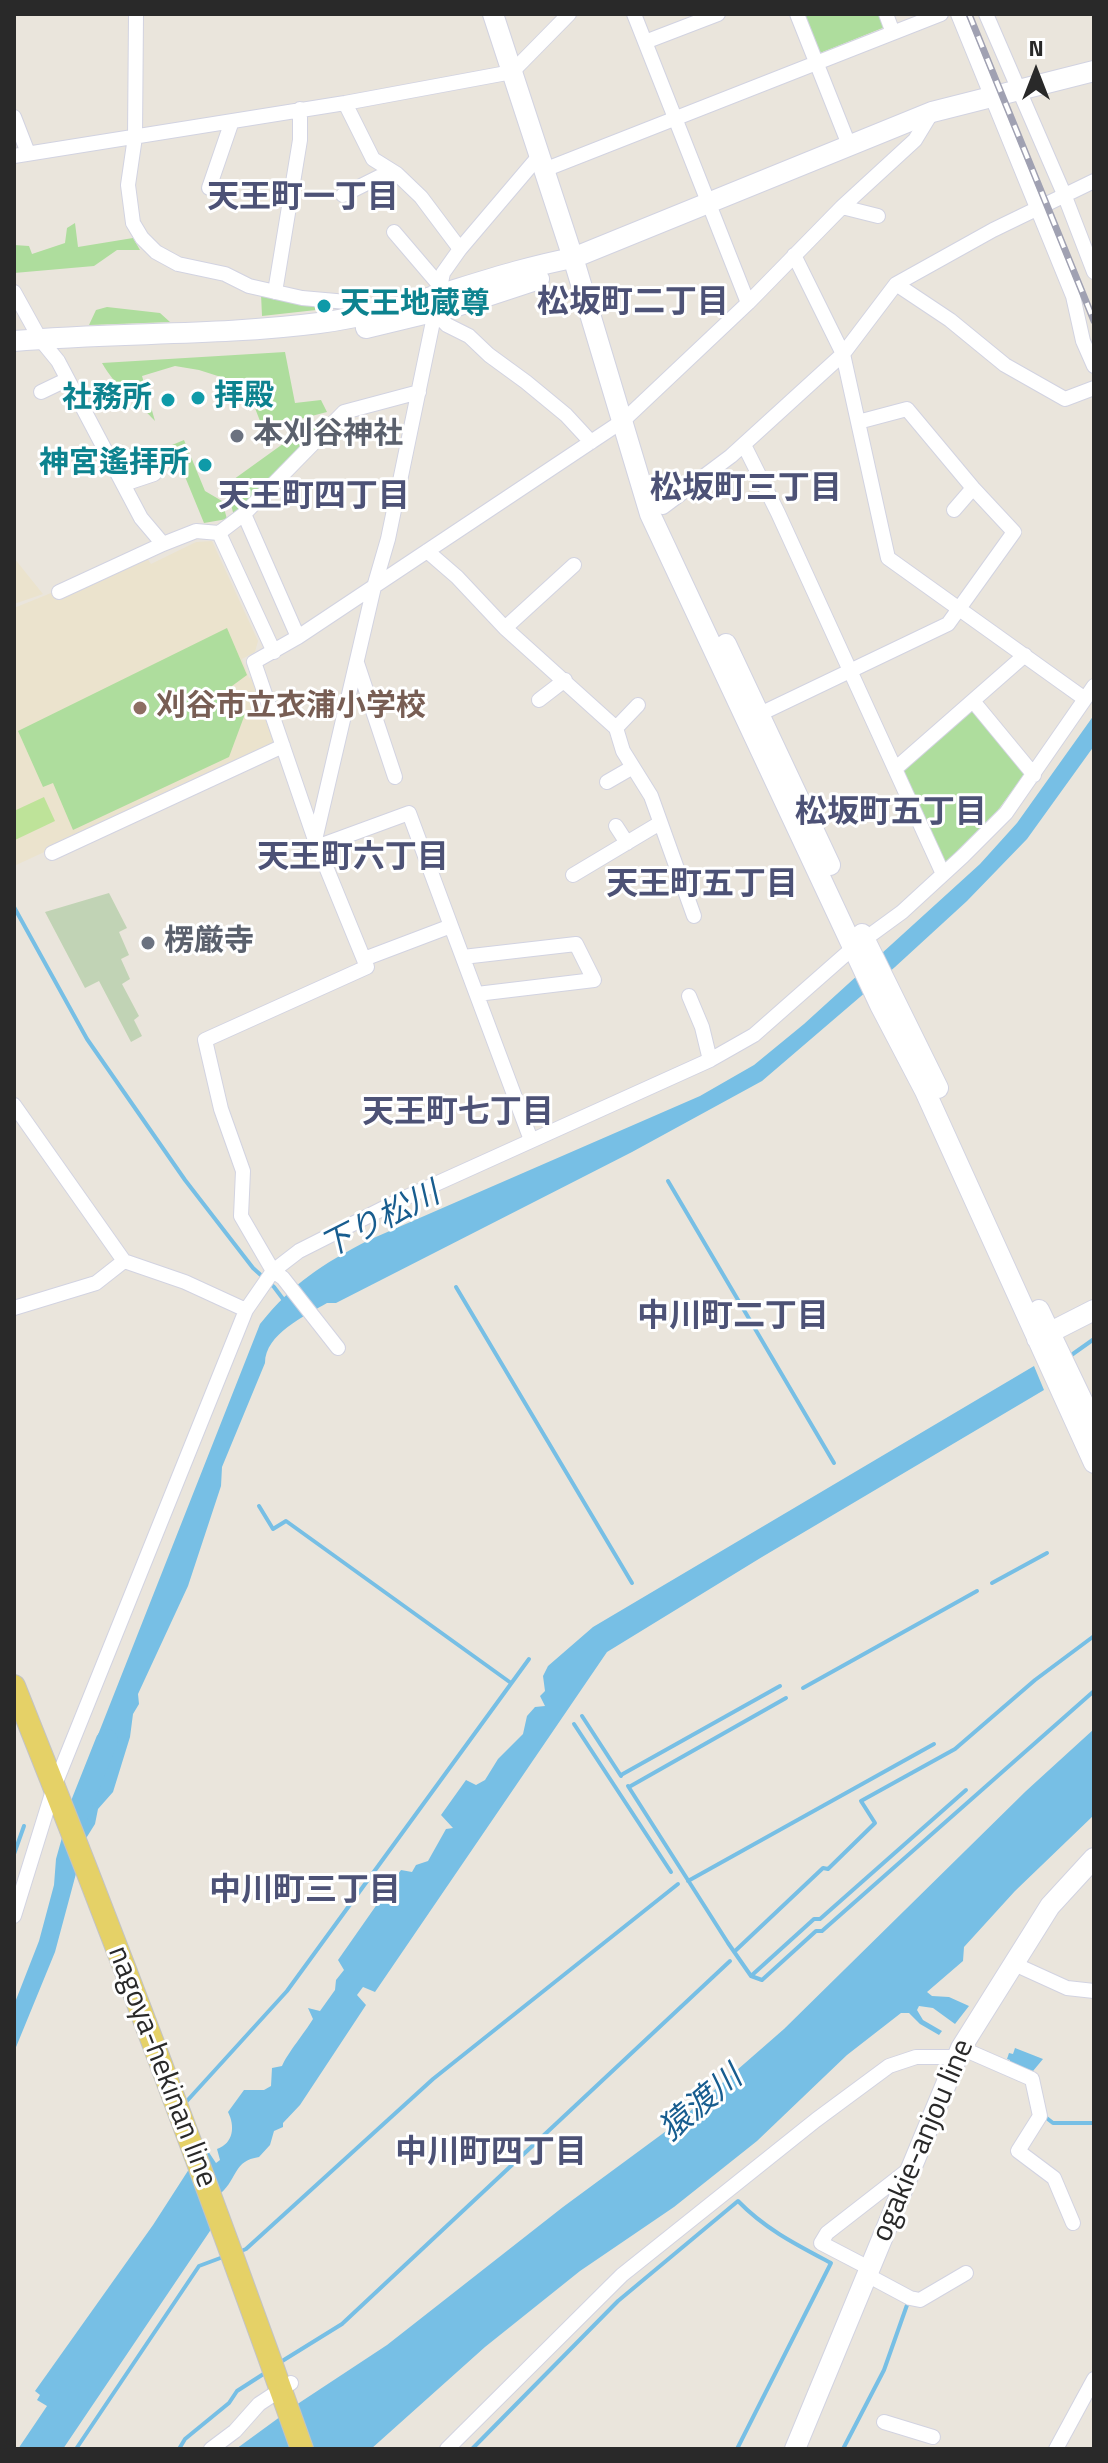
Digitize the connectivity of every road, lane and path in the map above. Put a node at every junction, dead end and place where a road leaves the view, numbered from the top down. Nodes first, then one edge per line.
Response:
1 (136, 14) edge
2 (493, 14) edge
3 (569, 14) edge
4 (634, 14) edge
5 (718, 14) edge
6 (797, 14) edge
7 (886, 14) edge
8 (941, 14) edge
9 (958, 14) edge
10 (986, 14) edge
11 (893, 33) junction
12 (645, 42) junction
13 (817, 62) junction
14 (1094, 71) edge
15 (512, 72) junction
16 (1019, 89) junction
17 (991, 96) junction
18 (345, 103) junction
19 (300, 109) junction
20 (932, 112) junction
21 (14, 117) edge
22 (675, 118) junction
23 (232, 121) junction
24 (899, 125) junction
25 (135, 137) junction
26 (915, 140) junction
27 (849, 145) junction
28 (21, 155) edge
29 (541, 163) junction
30 (391, 171) junction
31 (1094, 181) edge
32 (209, 188) dead end
33 (1064, 194) junction
34 (343, 195) dead end
35 (710, 204) junction
36 (842, 207) junction
37 (1036, 208) junction
38 (878, 216) dead end
39 (394, 232) dead end
40 (460, 249) junction
41 (794, 255) junction
42 (573, 258) junction
43 (1094, 272) edge
44 (896, 284) junction
45 (14, 292) edge
46 (275, 292) junction
47 (438, 302) junction
48 (748, 303) junction
49 (370, 314) junction
50 (14, 341) edge
51 (46, 346) junction
52 (843, 354) junction
53 (14, 355) edge
54 (1094, 366) edge
55 (66, 380) junction
56 (1094, 388) edge
57 (41, 392) dead end
58 (419, 392) junction
59 (624, 420) junction
60 (858, 422) junction
61 (591, 442) junction
62 (744, 445) junction
63 (154, 474) dead end
64 (124, 484) junction
65 (973, 488) junction
66 (663, 507) junction
67 (954, 510) dead end
68 (244, 514) junction
69 (219, 533) junction
70 (163, 544) junction
71 (427, 551) junction
72 (574, 565) dead end
73 (374, 587) junction
74 (59, 592) dead end
75 (959, 609) junction
76 (505, 628) junction
77 (298, 637) junction
78 (274, 652) junction
79 (1025, 655) junction
80 (356, 662) junction
81 (848, 671) junction
82 (565, 680) junction
83 (1094, 686) edge
84 (1085, 699) junction
85 (539, 700) dead end
86 (973, 701) junction
87 (638, 705) dead end
88 (760, 714) junction
89 (616, 728) junction
90 (283, 746) junction
91 (633, 767) junction
92 (895, 769) junction
93 (1034, 775) junction
94 (395, 777) dead end
95 (607, 782) dead end
96 (660, 823) junction
97 (616, 826) dead end
98 (317, 843) junction
99 (627, 843) junction
100 (52, 853) dead end
101 (943, 874) junction
102 (573, 875) dead end
103 (694, 916) dead end
104 (451, 926) junction
105 (860, 944) junction
106 (463, 957) junction
107 (364, 959) junction
108 (477, 994) junction
109 (689, 996) dead end
110 (710, 1060) junction
111 (14, 1105) edge
112 (531, 1140) junction
113 (124, 1261) junction
114 (273, 1278) junction
115 (14, 1308) edge
116 (246, 1310) junction
117 (1094, 1310) edge
118 (1048, 1346) junction
119 (338, 1348) dead end
120 (1064, 1379) junction
121 (1094, 1425) edge
122 (1094, 1463) edge
123 (14, 1686) edge
124 (58, 1794) junction
125 (1094, 1858) edge
126 (14, 1916) edge
127 (1012, 1963) junction
128 (1094, 1991) edge
129 (959, 2053) junction
130 (912, 2167) junction
131 (1073, 2223) dead end
132 (868, 2271) junction
133 (966, 2273) dead end
134 (1094, 2379) edge
135 (280, 2381) junction
136 (884, 2422) dead end
137 (933, 2437) dead end
138 (211, 2449) edge
139 (302, 2449) edge
140 (447, 2449) edge
141 (795, 2449) edge
142 (1056, 2449) edge

1 - 25 street
2 - 15 street
3 - 15 street
4 - 12 street
5 - 12 street
6 - 13 street
7 - 11 street
8 - 11 street
9 - 17 street
10 - 16 street
11 - 13 street
12 - 22 street
13 - 22 street
13 - 27 street
14 - 16 street
15 - 18 street
15 - 29 street
16 - 17 street
16 - 33 street
17 - 20 street
17 - 37 street
18 - 19 street
18 - 30 street
19 - 23 street
19 - 46 street
20 - 24 street
20 - 26 street
21 - 28 street
22 - 29 street
22 - 35 street
23 - 25 street
23 - 32 street
24 - 26 street
24 - 27 street
25 - 28 street
25 - 46 street
26 - 36 street
27 - 35 street
29 - 40 street
29 - 42 street
30 - 34 street
30 - 40 street
31 - 33 street
33 - 37 street
33 - 43 street
35 - 42 street
35 - 48 street
36 - 38 street
36 - 41 street
37 - 44 street
37 - 54 street
39 - 47 street
40 - 47 street
41 - 48 street
41 - 52 street
42 - 47 street
42 - 59 street
44 - 52 street
44 - 56 street
45 - 51 street
46 - 49 street
47 - 49 street
47 - 51 street
47 - 58 street
47 - 61 street
48 - 59 street
49 - 51 street
50 - 51 street
51 - 53 street
51 - 55 street
52 - 60 street
52 - 62 street
55 - 57 street
55 - 64 street
58 - 68 street
58 - 73 street
59 - 61 street
59 - 66 street
59 - 105 street
60 - 65 street
60 - 75 street
61 - 71 street
62 - 66 street
62 - 81 street
63 - 64 street
64 - 70 street
65 - 67 street
65 - 75 street
66 - 88 street
68 - 69 street
68 - 77 street
69 - 70 street
69 - 78 street
70 - 74 street
71 - 73 street
71 - 76 street
72 - 76 street
73 - 77 street
73 - 80 street
75 - 79 street
75 - 81 street
76 - 82 street
77 - 78 street
78 - 90 street
79 - 84 street
79 - 86 street
80 - 94 street
80 - 98 street
81 - 88 street
81 - 92 street
82 - 85 street
82 - 89 street
83 - 84 street
84 - 93 street
86 - 92 street
86 - 93 street
87 - 89 street
88 - 105 street
89 - 91 street
90 - 98 street
90 - 100 street
91 - 95 street
91 - 96 street
92 - 101 street
93 - 101 street
96 - 99 street
96 - 103 street
97 - 99 street
98 - 104 street
98 - 107 street
99 - 102 street
101 - 105 street
104 - 106 street
104 - 107 street
105 - 110 street
105 - 118 street
106 - 108 street
106 - 108 street
107 - 114 street
108 - 112 street
109 - 110 street
110 - 112 street
111 - 113 street
112 - 114 street
113 - 115 street
113 - 116 street
114 - 116 street
114 - 119 street
116 - 124 street
117 - 118 street
118 - 120 street
120 - 121 street
120 - 122 street
123 - 124 main road, nagoya-hekinan line
124 - 126 street
124 - 135 main road, nagoya-hekinan line
125 - 127 street, ogakie-anjou line
127 - 128 street
127 - 129 street, ogakie-anjou line
129 - 130 street, ogakie-anjou line
129 - 131 street
129 - 140 street
130 - 132 street, ogakie-anjou line
130 - 132 street
132 - 133 street
132 - 141 street, ogakie-anjou line
134 - 142 street
135 - 138 street
135 - 139 main road, nagoya-hekinan line
136 - 137 street

